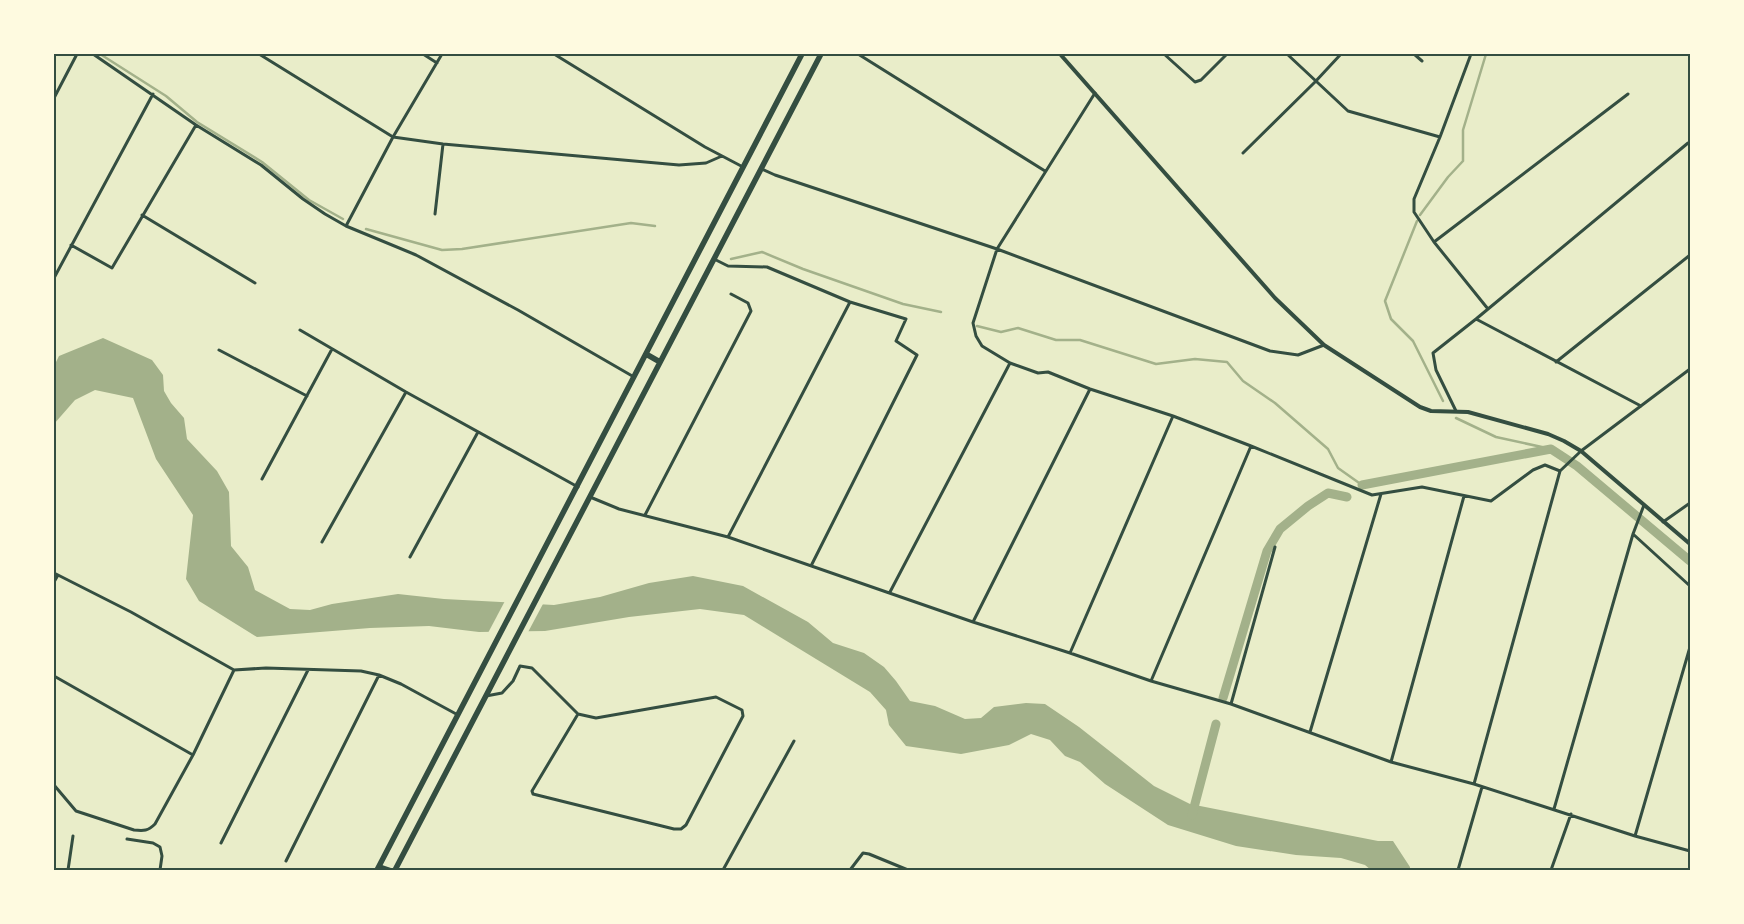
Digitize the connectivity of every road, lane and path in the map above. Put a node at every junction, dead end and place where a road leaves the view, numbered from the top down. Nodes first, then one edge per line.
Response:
1 (77, 54) edge
2 (93, 54) edge
3 (258, 54) edge
4 (423, 54) edge
5 (442, 54) edge
6 (554, 54) edge
7 (802, 54) edge
8 (821, 54) edge
9 (858, 54) edge
10 (1060, 54) edge
11 (1164, 54) edge
12 (1226, 54) edge
13 (1287, 54) edge
14 (1341, 54) edge
15 (1414, 54) edge
16 (1471, 54) edge
17 (1422, 61) dead end
18 (437, 63) junction
19 (1315, 82) junction
20 (1095, 93) junction
21 (153, 94) junction
22 (1628, 94) dead end
23 (54, 98) edge
24 (196, 125) junction
25 (393, 137) junction
26 (1440, 137) junction
27 (1688, 143) dead end
28 (443, 144) junction
29 (1243, 153) dead end
30 (722, 156) junction
31 (743, 167) junction
32 (761, 168) junction
33 (1046, 171) junction
34 (435, 214) dead end
35 (142, 215) junction
36 (346, 226) junction
37 (1434, 242) junction
38 (71, 245) junction
39 (997, 250) junction
40 (1690, 255) edge
41 (714, 259) junction
42 (54, 278) edge
43 (255, 283) dead end
44 (731, 294) dead end
45 (850, 302) junction
46 (1488, 309) junction
47 (1476, 319) junction
48 (300, 330) dead end
49 (1324, 345) junction
50 (332, 349) junction
51 (219, 350) dead end
52 (646, 354) junction
53 (660, 362) junction
54 (1556, 362) junction
55 (1010, 363) junction
56 (1690, 369) edge
57 (634, 377) junction
58 (1090, 388) junction
59 (406, 392) junction
60 (307, 396) junction
61 (1641, 406) junction
62 (1456, 411) junction
63 (1173, 416) junction
64 (478, 432) junction
65 (1251, 446) junction
66 (1581, 451) junction
67 (1560, 471) junction
68 (262, 479) dead end
69 (578, 486) junction
70 (1381, 494) junction
71 (1464, 496) junction
72 (590, 498) junction
73 (1690, 503) edge
74 (1644, 505) junction
75 (644, 515) junction
76 (1663, 522) junction
77 (1633, 534) junction
78 (728, 537) junction
79 (322, 542) dead end
80 (1690, 544) edge
81 (1275, 547) dead end
82 (410, 557) dead end
83 (811, 566) junction
84 (56, 574) edge
85 (54, 582) edge
86 (1690, 586) edge
87 (890, 592) junction
88 (973, 622) junction
89 (1690, 647) edge
90 (1070, 653) junction
91 (234, 670) junction
92 (308, 670) junction
93 (379, 675) junction
94 (54, 676) edge
95 (1151, 681) junction
96 (486, 696) junction
97 (1231, 704) junction
98 (578, 714) junction
99 (458, 715) junction
100 (1310, 732) junction
101 (794, 741) dead end
102 (193, 755) junction
103 (1391, 762) junction
104 (1474, 784) junction
105 (54, 785) edge
106 (1482, 786) junction
107 (1554, 809) junction
108 (1571, 814) junction
109 (73, 836) dead end
110 (1636, 836) junction
111 (127, 839) dead end
112 (221, 842) dead end
113 (1690, 851) edge
114 (286, 861) dead end
115 (378, 868) edge
116 (68, 870) edge
117 (160, 870) edge
118 (393, 870) edge
119 (724, 870) edge
120 (850, 870) edge
121 (908, 870) edge
122 (1458, 870) edge
123 (1551, 870) edge

1 - 23 street
2 - 21 street
3 - 25 street
4 - 18 street
5 - 18 street
6 - 30 street
7 - 31 highway
8 - 32 highway
9 - 33 street
10 - 20 street
11 - 12 street
13 - 19 street
14 - 19 street
15 - 17 street
16 - 26 street
18 - 25 street
19 - 26 street
19 - 29 street
20 - 33 street
20 - 49 street
21 - 24 street
21 - 38 street
22 - 37 street
24 - 35 street
24 - 36 street
25 - 28 street
25 - 36 street
26 - 37 street
27 - 46 street
28 - 30 street
28 - 34 street
30 - 31 street
31 - 52 highway
32 - 39 street
32 - 41 highway
33 - 39 street
35 - 38 street
35 - 43 street
36 - 57 street
37 - 46 street
38 - 42 street
39 - 49 street
39 - 55 street
40 - 54 street
41 - 45 street
41 - 53 highway
44 - 75 street
45 - 78 street
45 - 83 street
46 - 47 street
47 - 54 street
47 - 62 street
48 - 50 street
49 - 62 street
50 - 59 street
50 - 60 street
51 - 60 street
52 - 53 highway
52 - 57 highway
53 - 72 highway
54 - 61 street
55 - 58 street
55 - 87 street
56 - 61 street
57 - 69 highway
58 - 63 street
58 - 88 street
59 - 64 street
59 - 79 street
60 - 68 street
61 - 66 street
62 - 66 street
63 - 65 street
63 - 90 street
64 - 69 street
64 - 82 street
65 - 70 street
65 - 95 street
66 - 67 street
66 - 74 street
67 - 71 street
67 - 104 street
69 - 99 highway
70 - 71 street
70 - 100 street
71 - 103 street
72 - 75 street
72 - 96 highway
73 - 76 street
74 - 76 street
74 - 77 street
75 - 78 street
76 - 80 street
77 - 86 street
77 - 107 street
78 - 83 street
81 - 97 street
83 - 87 street
84 - 85 street
84 - 91 street
87 - 88 street
88 - 90 street
89 - 110 street
90 - 95 street
91 - 92 street
91 - 102 street
92 - 93 street
92 - 112 street
93 - 99 street
93 - 114 street
94 - 102 street
95 - 97 street
96 - 98 street
96 - 118 highway
97 - 100 street
98 - 98 street
99 - 115 highway
100 - 103 street
101 - 119 street
102 - 105 street
103 - 104 street
104 - 106 street
106 - 107 street
106 - 122 street
107 - 108 street
108 - 110 street
108 - 123 street
109 - 116 street
110 - 113 street
111 - 117 street
115 - 118 street
120 - 121 street

